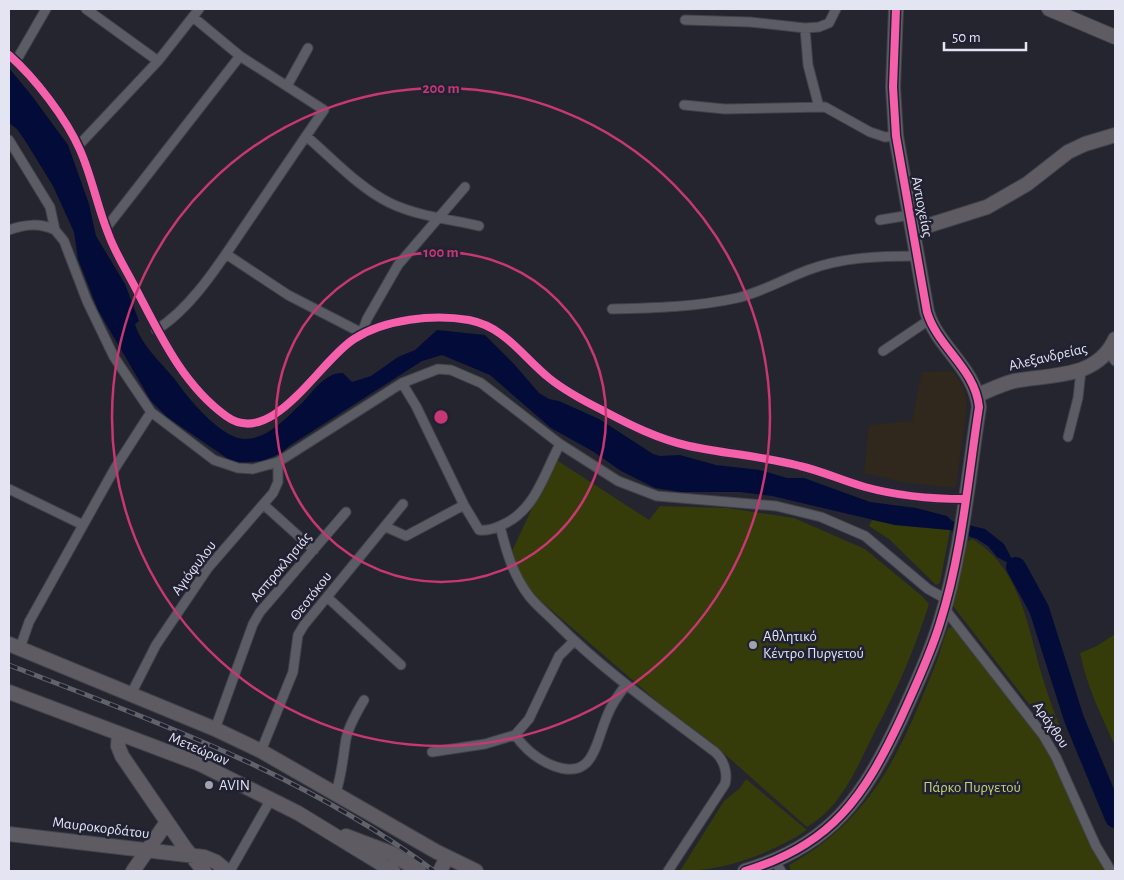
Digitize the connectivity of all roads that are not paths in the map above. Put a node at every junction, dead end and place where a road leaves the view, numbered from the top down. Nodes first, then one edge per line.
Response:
1 (46, 9) edge
2 (86, 9) edge
3 (199, 9) edge
4 (836, 9) edge
5 (896, 9) edge
6 (1049, 9) edge
7 (193, 17) junction
8 (685, 20) dead end
9 (805, 28) junction
10 (1115, 37) edge
11 (308, 48) dead end
12 (240, 56) junction
13 (12, 58) edge
14 (158, 61) junction
15 (287, 86) junction
16 (684, 105) dead end
17 (819, 107) junction
18 (1115, 135) edge
19 (306, 136) junction
20 (896, 136) junction
21 (10, 143) edge
22 (78, 146) junction
23 (465, 187) dead end
24 (910, 214) junction
25 (438, 217) junction
26 (880, 220) dead end
27 (478, 226) dead end
28 (106, 228) junction
29 (9, 230) edge
30 (56, 230) junction
31 (914, 230) junction
32 (226, 254) junction
33 (917, 256) junction
34 (612, 309) dead end
35 (929, 320) junction
36 (156, 330) junction
37 (361, 333) junction
38 (1115, 339) edge
39 (883, 351) dead end
40 (1112, 357) edge
41 (1081, 370) junction
42 (402, 383) junction
43 (978, 395) junction
44 (151, 412) junction
45 (1068, 436) dead end
46 (560, 444) junction
47 (278, 462) junction
48 (9, 489) edge
49 (964, 503) junction
50 (403, 504) dead end
51 (264, 505) junction
52 (464, 505) junction
53 (346, 512) dead end
54 (83, 525) junction
55 (500, 526) junction
56 (386, 527) junction
57 (314, 550) junction
58 (327, 598) junction
59 (945, 604) junction
60 (574, 641) junction
61 (15, 646) edge
62 (401, 665) dead end
63 (626, 685) junction
64 (9, 692) edge
65 (131, 694) junction
66 (364, 700) dead end
67 (215, 729) junction
68 (120, 734) junction
69 (515, 735) junction
70 (261, 751) junction
71 (432, 752) dead end
72 (336, 792) junction
73 (271, 799) junction
74 (167, 822) junction
75 (329, 832) junction
76 (9, 834) edge
77 (148, 850) junction
78 (190, 855) junction
79 (447, 857) junction
80 (778, 866) edge
81 (457, 867) edge
82 (133, 871) edge
83 (204, 871) edge
84 (229, 871) edge
85 (392, 871) edge
86 (419, 871) edge
87 (440, 871) edge
88 (476, 871) edge
89 (668, 871) edge
90 (745, 871) edge
91 (1111, 871) edge

1 - 13 street
2 - 14 street
3 - 7 street
4 - 9 street
5 - 20 street, Αντιοχείας
6 - 10 street
7 - 12 street
7 - 14 street
8 - 9 street
9 - 17 street
11 - 15 street
12 - 15 street
12 - 28 street
13 - 22 street
14 - 22 street
15 - 19 street
16 - 17 street
17 - 20 street
18 - 31 street
19 - 25 street
19 - 32 street
20 - 24 street, Αντιοχείας
21 - 30 street
22 - 28 street
23 - 25 street
24 - 26 street
24 - 31 street, Αντιοχείας
25 - 27 street
25 - 37 street
28 - 36 street
29 - 30 street
30 - 44 street
31 - 33 street, Αντιοχείας
32 - 36 street
32 - 37 street
33 - 34 street
33 - 35 street, Αντιοχείας
35 - 39 street
35 - 43 street, Αντιοχείας
36 - 37 street
37 - 49 street
38 - 40 street, Αλεξανδρείας
40 - 41 street, Αλεξανδρείας
41 - 43 street, Αλεξανδρείας
41 - 45 street
42 - 46 street
42 - 47 street
42 - 52 street
43 - 49 street
44 - 47 street
44 - 54 street
46 - 55 street
46 - 59 street
47 - 51 street, Αγιόφυλου
48 - 54 street
49 - 59 street
50 - 56 street, Θεοτόκου
51 - 57 street
51 - 65 street, Αγιόφυλου
52 - 55 street
52 - 56 street
53 - 57 street, Ασπροκλησιάς
54 - 61 street
55 - 60 street
56 - 58 street, Θεοτόκου
57 - 67 street, Ασπροκλησιάς
58 - 62 street
58 - 70 street, Θεοτόκου
59 - 80 street
59 - 91 street, Αράχθου
60 - 63 street
60 - 69 street
61 - 65 street
63 - 69 street
63 - 89 street
64 - 68 street, Μετεώρων
65 - 67 street
66 - 72 street
67 - 70 street
68 - 73 street, Μετεώρων
68 - 74 street
69 - 71 street
70 - 72 street
72 - 79 street
73 - 75 street, Μετεώρων
73 - 84 street
74 - 77 street
74 - 78 street
75 - 85 street, Μετεώρων
75 - 86 street
76 - 77 street, Μαυροκορδάτου
77 - 78 street, Μαυροκορδάτου
77 - 82 street
78 - 83 street
78 - 84 street, Μαυροκορδάτου
79 - 81 street
79 - 87 street
80 - 90 street
81 - 88 street

